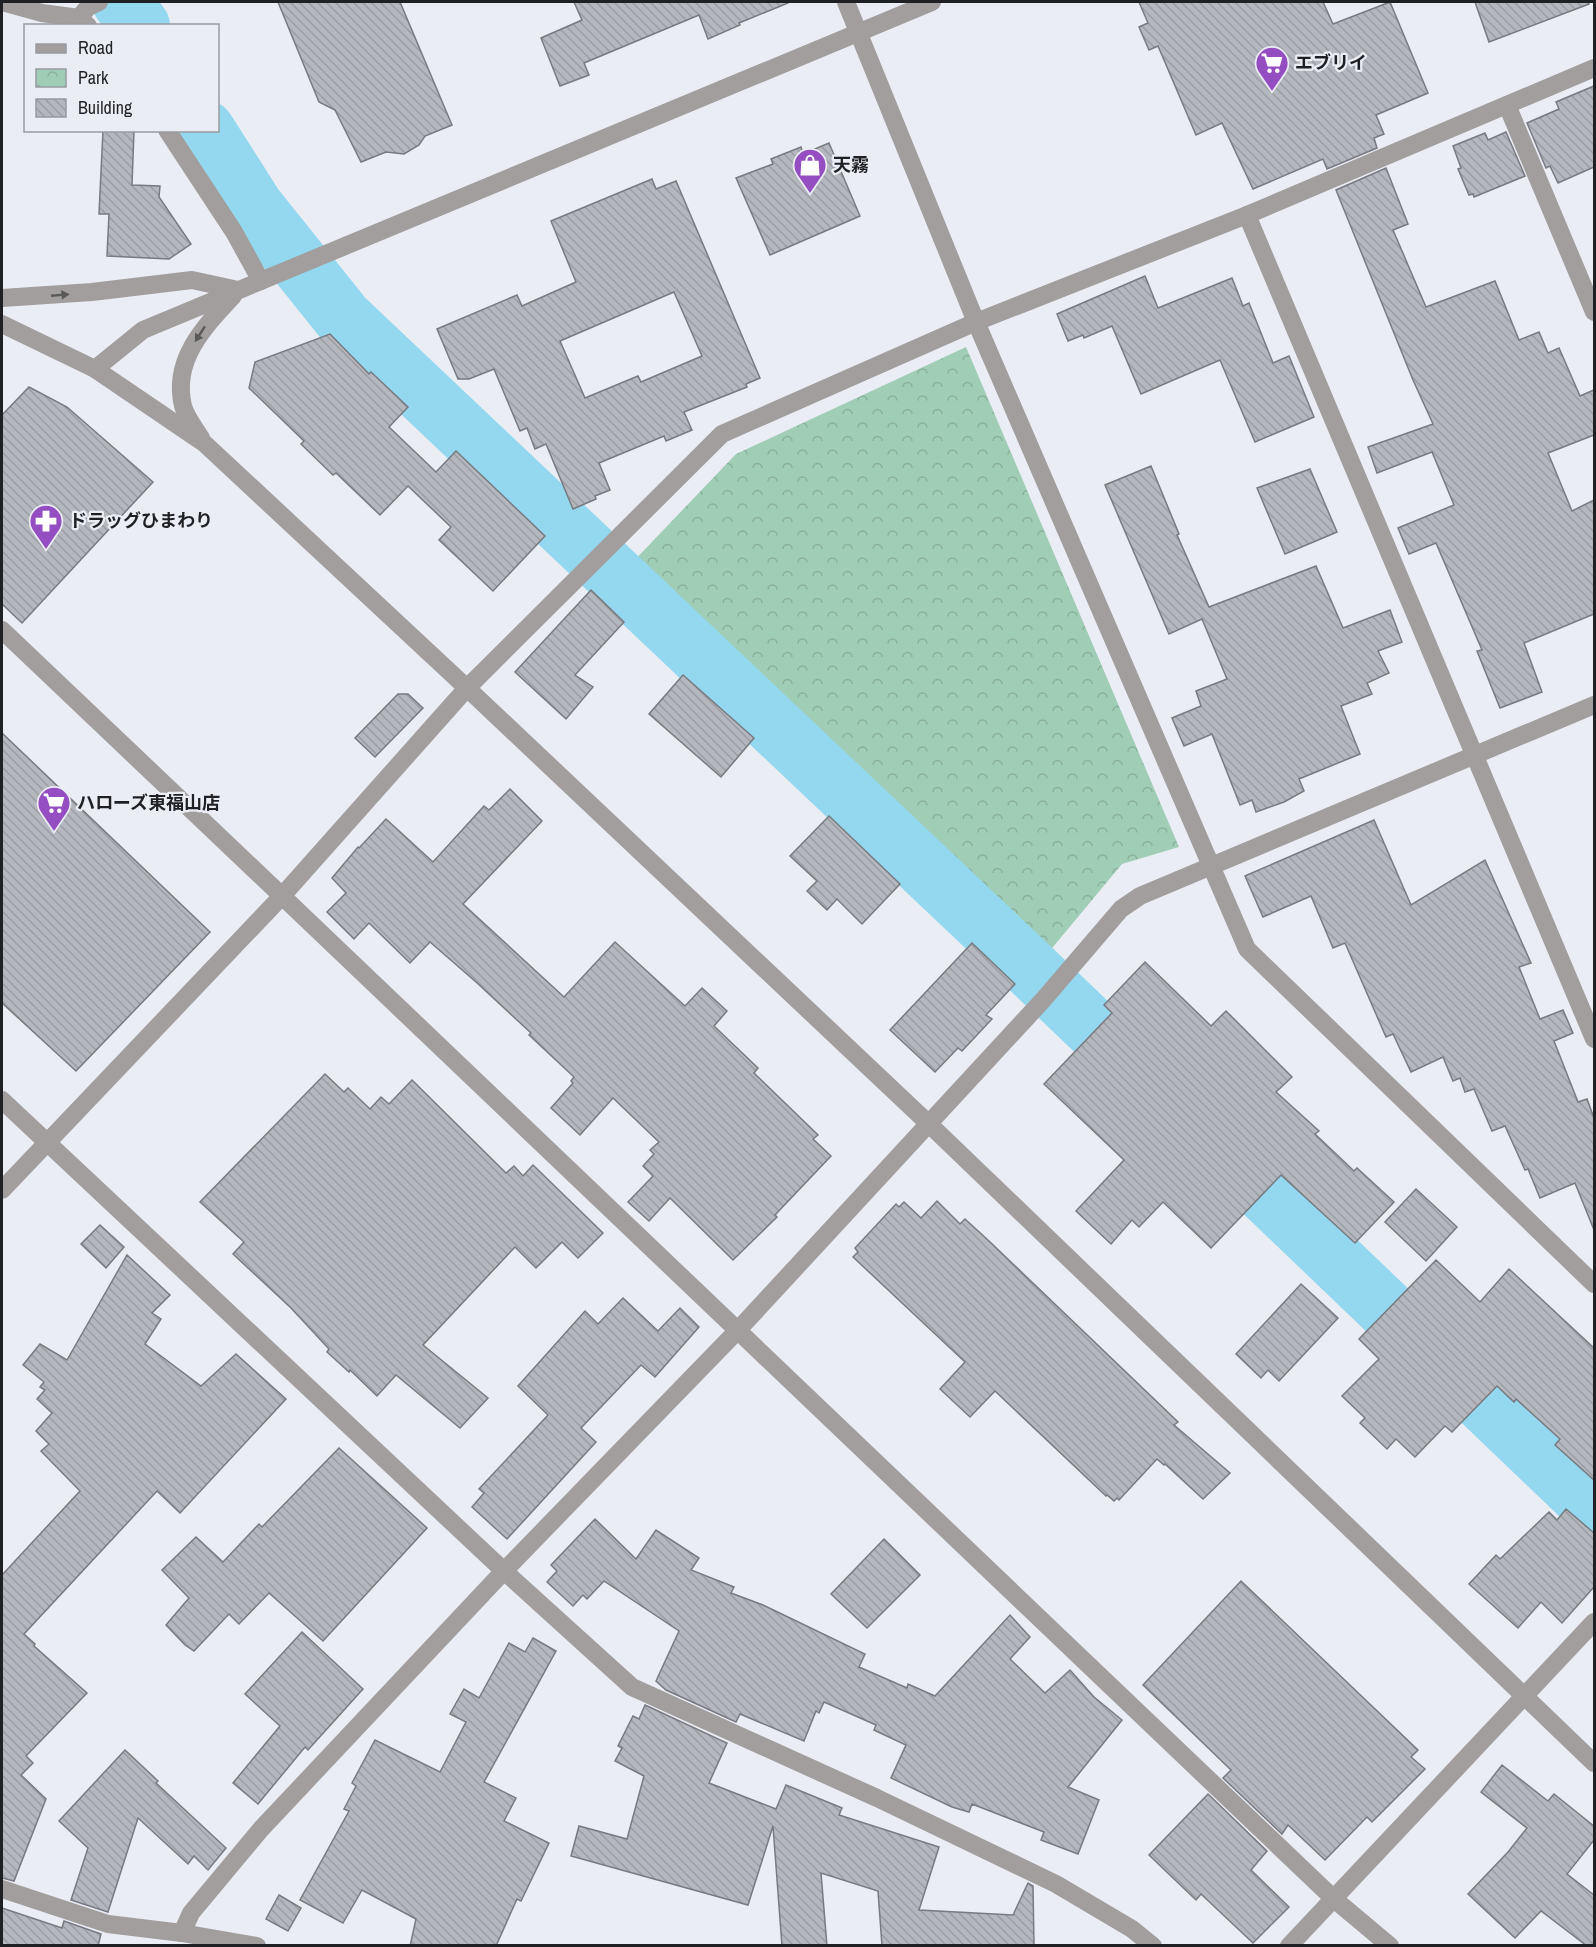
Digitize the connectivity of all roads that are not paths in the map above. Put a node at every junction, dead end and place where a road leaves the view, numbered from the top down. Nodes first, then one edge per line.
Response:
1 (2, 2) edge
2 (99, 2) edge
3 (846, 2) edge
4 (932, 2) edge
5 (83, 22) edge
6 (859, 32) junction
7 (1594, 68) edge
8 (1507, 105) junction
9 (168, 132) edge
10 (1247, 215) junction
11 (261, 281) junction
12 (238, 290) junction
13 (2, 298) edge
14 (1594, 312) edge
15 (976, 322) junction
16 (2, 324) edge
17 (95, 369) junction
18 (204, 443) junction
19 (2, 630) edge
20 (467, 688) junction
21 (1594, 705) edge
22 (1475, 757) junction
23 (1211, 867) junction
24 (282, 896) junction
25 (1594, 1039) edge
26 (2, 1100) edge
27 (928, 1124) junction
28 (48, 1142) junction
29 (2, 1190) edge
30 (1594, 1282) edge
31 (738, 1330) junction
32 (504, 1571) junction
33 (1594, 1622) edge
34 (1524, 1696) junction
35 (1594, 1763) edge
36 (2, 1889) edge
37 (1335, 1899) junction
38 (182, 1933) junction
39 (256, 1946) edge
40 (1153, 1946) edge
41 (1289, 1946) edge
42 (1390, 1946) edge

1 - 5 street
2 - 5 street
3 - 6 street
4 - 6 street
6 - 11 street
6 - 15 street
7 - 8 street
8 - 10 street
8 - 14 street
9 - 11 street
10 - 15 street
10 - 22 street
11 - 12 street
13 -> 12 street
12 - 17 street
12 -> 18 street
15 - 20 street
15 - 23 street
16 - 17 street
17 - 18 street
18 - 20 street
19 - 24 street
20 - 24 street
20 - 27 street
21 - 22 street
22 - 23 street
22 - 25 street
23 - 27 street
23 - 30 street
24 - 28 street
24 - 31 street
26 - 28 street
27 - 31 street
27 - 34 street
28 - 29 street
28 - 32 street
31 - 32 street
31 - 37 street
32 - 38 street
32 - 40 street
33 - 34 street
34 - 35 street
34 - 37 street
36 - 38 street
37 - 41 street
37 - 42 street
38 - 39 street

